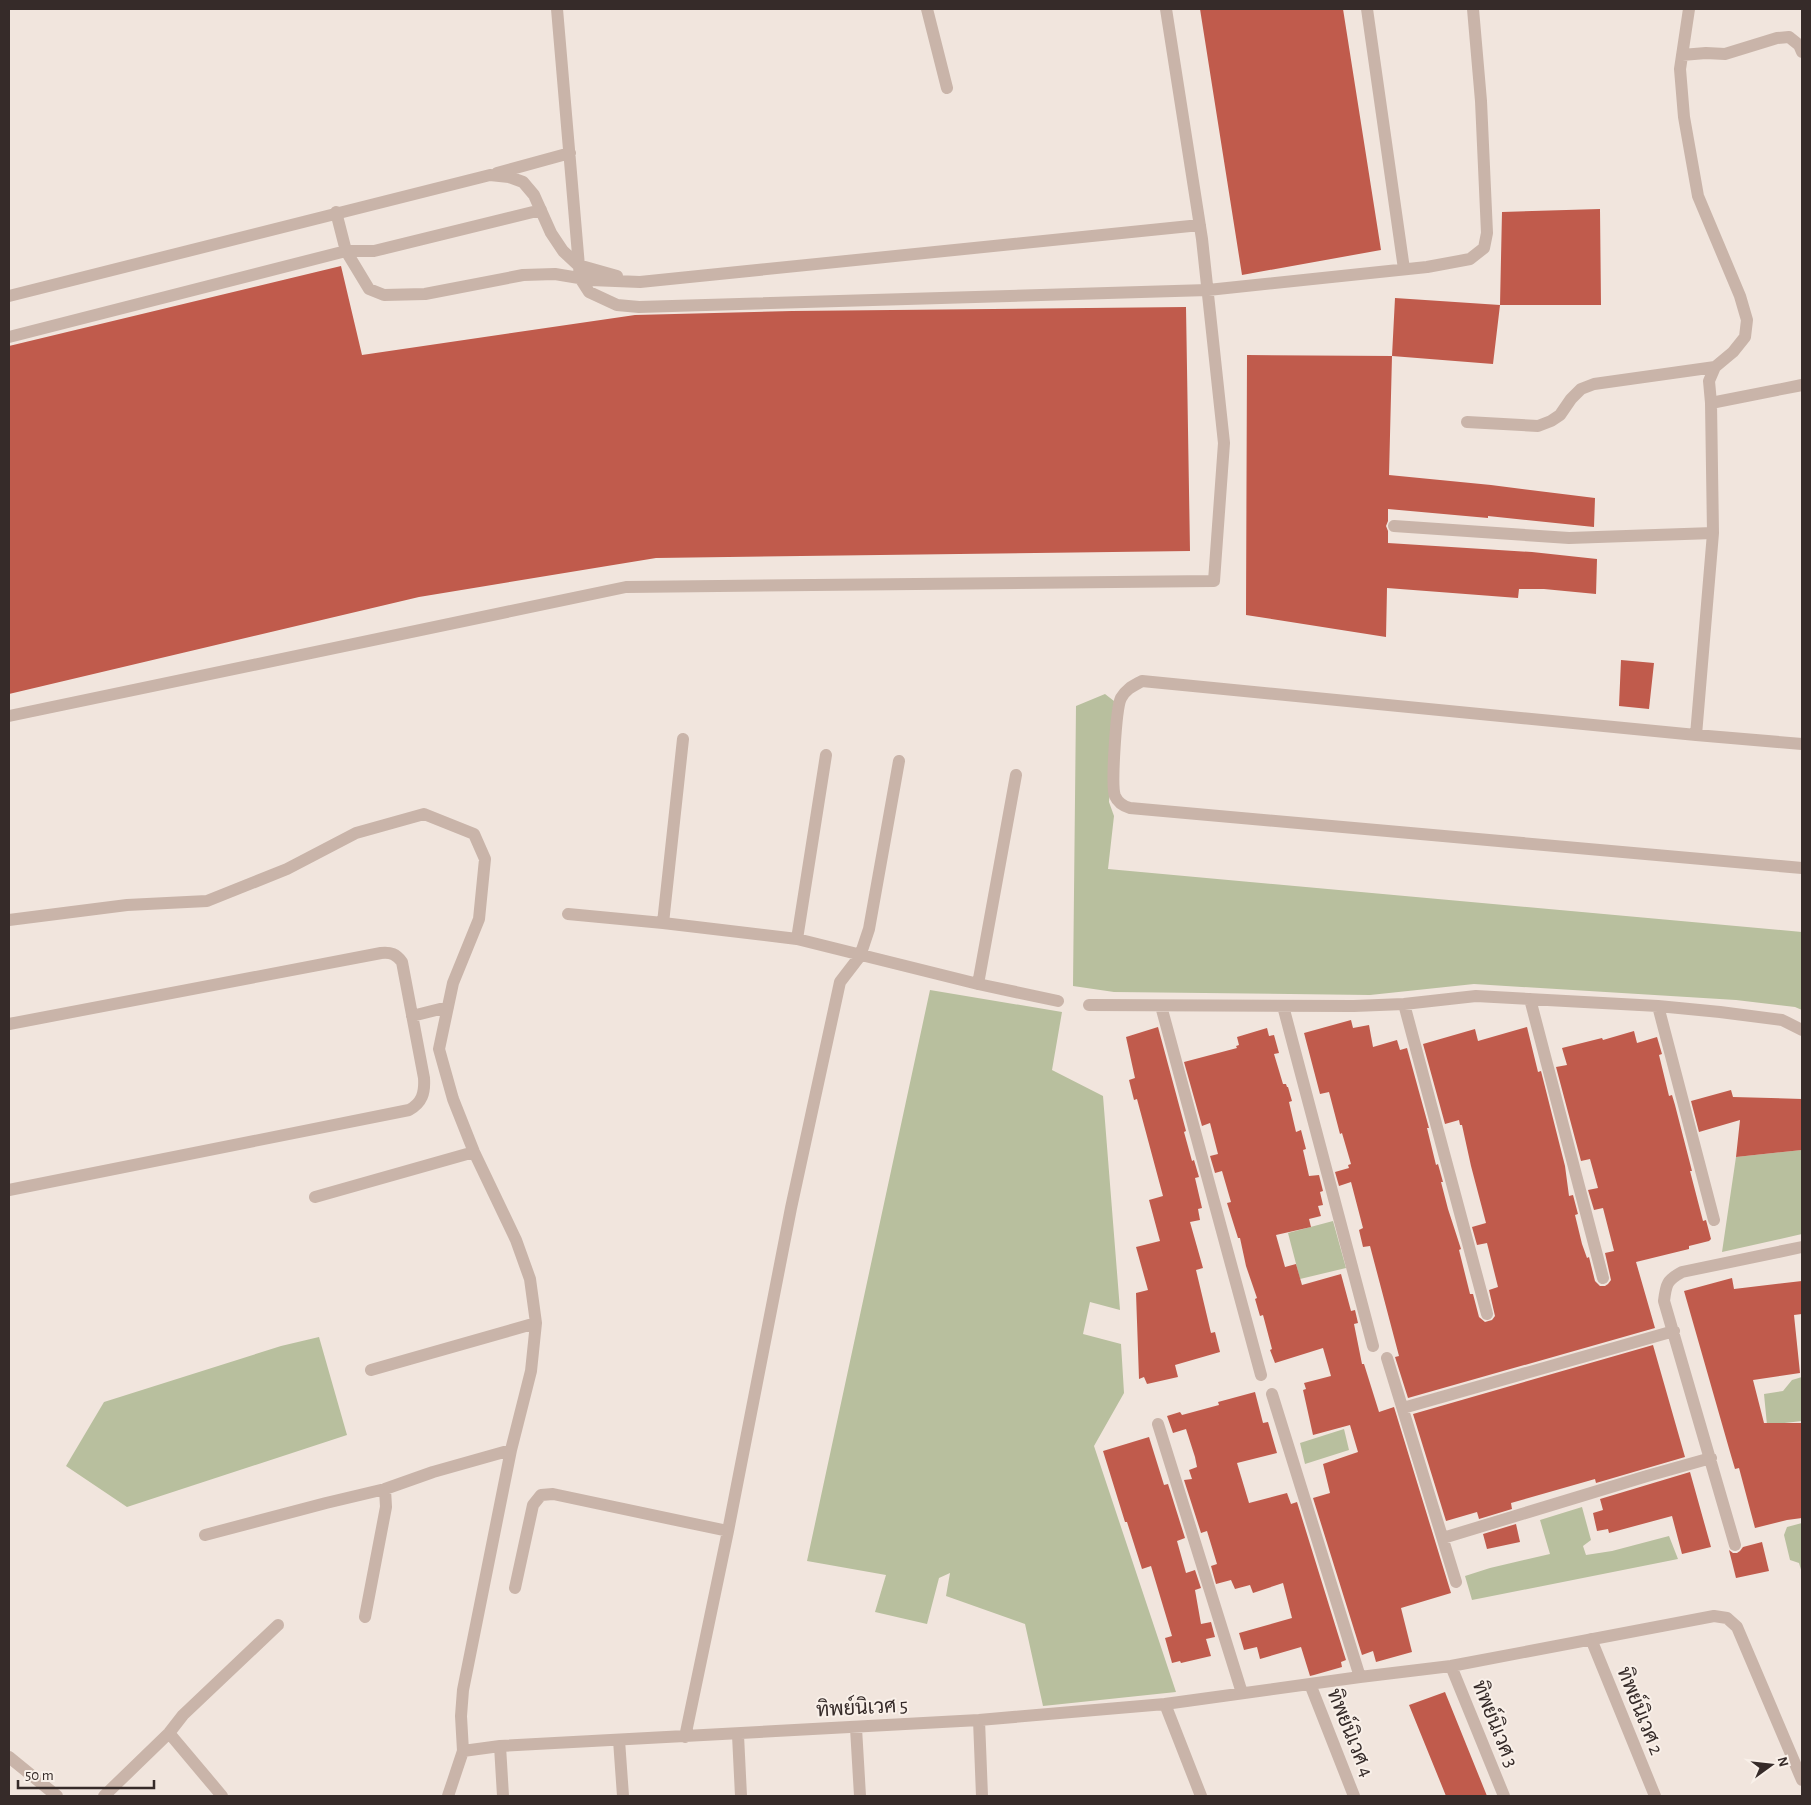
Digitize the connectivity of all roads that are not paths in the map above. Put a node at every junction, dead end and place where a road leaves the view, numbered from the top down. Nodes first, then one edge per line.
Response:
1 (558, 9) edge
2 (927, 9) edge
3 (1166, 9) edge
4 (1367, 9) edge
5 (1473, 9) edge
6 (1689, 9) edge
7 (1802, 52) edge
8 (1682, 55) junction
9 (947, 88) dead end
10 (570, 153) junction
11 (490, 174) junction
12 (541, 210) junction
13 (336, 212) junction
14 (1200, 225) junction
15 (346, 251) junction
16 (1404, 269) junction
17 (579, 272) junction
18 (1208, 290) junction
19 (9, 296) edge
20 (9, 337) edge
21 (1715, 367) junction
22 (1802, 385) edge
23 (1711, 403) junction
24 (1467, 422) dead end
25 (1394, 526) dead end
26 (1713, 532) junction
27 (9, 716) edge
28 (1696, 735) junction
29 (682, 738) dead end
30 (1802, 744) edge
31 (826, 755) dead end
32 (899, 761) dead end
33 (1016, 775) dead end
34 (1802, 868) edge
35 (568, 914) dead end
36 (9, 920) edge
37 (663, 923) junction
38 (797, 939) junction
39 (860, 956) junction
40 (978, 984) junction
41 (1530, 999) junction
42 (1058, 1001) dead end
43 (1404, 1004) junction
44 (1089, 1005) dead end
45 (1161, 1006) junction
46 (1283, 1006) junction
47 (1658, 1006) junction
48 (448, 1007) junction
49 (412, 1016) junction
50 (9, 1024) edge
51 (1802, 1030) edge
52 (474, 1152) junction
53 (9, 1190) edge
54 (315, 1197) dead end
55 (1714, 1220) dead end
56 (1802, 1247) edge
57 (1603, 1278) dead end
58 (1488, 1314) dead end
59 (536, 1323) junction
60 (1674, 1331) junction
61 (1373, 1346) dead end
62 (1387, 1358) dead end
63 (371, 1370) dead end
64 (1261, 1374) dead end
65 (1272, 1394) dead end
66 (1403, 1408) junction
67 (1158, 1424) dead end
68 (511, 1450) junction
69 (1711, 1458) junction
70 (386, 1489) junction
71 (728, 1531) junction
72 (205, 1535) dead end
73 (1443, 1538) junction
74 (1735, 1545) dead end
75 (1456, 1582) dead end
76 (515, 1588) dead end
77 (365, 1617) dead end
78 (278, 1625) dead end
79 (1591, 1639) junction
80 (1451, 1666) junction
81 (1360, 1677) junction
82 (1310, 1684) junction
83 (1242, 1693) junction
84 (1165, 1704) junction
85 (979, 1720) junction
86 (856, 1728) junction
87 (169, 1733) junction
88 (738, 1735) junction
89 (685, 1737) junction
90 (619, 1740) junction
91 (500, 1746) junction
92 (463, 1751) junction
93 (9, 1757) edge
94 (1802, 1780) edge
95 (57, 1796) edge
96 (104, 1796) edge
97 (222, 1796) edge
98 (448, 1796) edge
99 (503, 1796) edge
100 (623, 1796) edge
101 (741, 1796) edge
102 (860, 1796) edge
103 (982, 1796) edge
104 (1201, 1796) edge
105 (1354, 1796) edge
106 (1504, 1796) edge
107 (1655, 1796) edge

1 - 10 street
2 - 9 street
3 - 14 street
4 - 16 street
5 - 16 street
6 - 8 street
7 - 8 street
8 - 21 street
10 - 11 street
10 - 17 street
11 - 12 street
11 - 13 street
12 - 15 street
12 - 17 street
13 - 15 street
13 - 19 street
14 - 17 street
14 - 18 street
15 - 17 street
15 - 20 street
16 - 18 street
17 - 18 street
18 - 27 street
21 - 23 street
21 - 24 street
22 - 23 street
23 - 26 street
25 - 26 street
26 - 28 street
28 - 30 street
28 - 34 street
29 - 37 street
31 - 38 street
32 - 39 street
33 - 40 street
35 - 37 street
36 - 48 street
37 - 38 street
38 - 39 street
39 - 40 street
39 - 71 street
40 - 42 street
41 - 43 street
41 - 47 street
41 - 57 street
43 - 46 street
43 - 58 street
44 - 45 street
45 - 46 street
45 - 64 street
46 - 61 street
47 - 51 street
47 - 55 street
48 - 49 street
48 - 52 street
49 - 50 street
49 - 53 street
52 - 54 street
52 - 59 street
56 - 60 street
59 - 63 street
59 - 68 street
60 - 66 street
60 - 69 street
62 - 66 street
65 - 81 street
66 - 73 street
67 - 83 street
68 - 70 street
68 - 92 street
69 - 73 street
69 - 74 street
70 - 72 street
70 - 77 street
71 - 76 street
71 - 89 street
73 - 75 street
78 - 87 street
79 - 80 street, ทิพย์นิเวศ 5
79 - 94 street, ทิพย์นิเวศ 5
79 - 107 street, ทิพย์นิเวศ 2
80 - 81 street, ทิพย์นิเวศ 5
80 - 106 street, ทิพย์นิเวศ 3
81 - 82 street, ทิพย์นิเวศ 5
82 - 83 street, ทิพย์นิเวศ 5
82 - 105 street, ทิพย์นิเวศ 4
83 - 84 street, ทิพย์นิเวศ 5
84 - 85 street, ทิพย์นิเวศ 5
84 - 104 street
85 - 86 street, ทิพย์นิเวศ 5
85 - 103 street
86 - 88 street, ทิพย์นิเวศ 5
86 - 102 street
87 - 96 street
87 - 97 street
88 - 89 street, ทิพย์นิเวศ 5
88 - 101 street
89 - 90 street, ทิพย์นิเวศ 5
90 - 91 street, ทิพย์นิเวศ 5
90 - 100 street
91 - 92 street, ทิพย์นิเวศ 5
91 - 99 street
92 - 98 street
93 - 95 street

